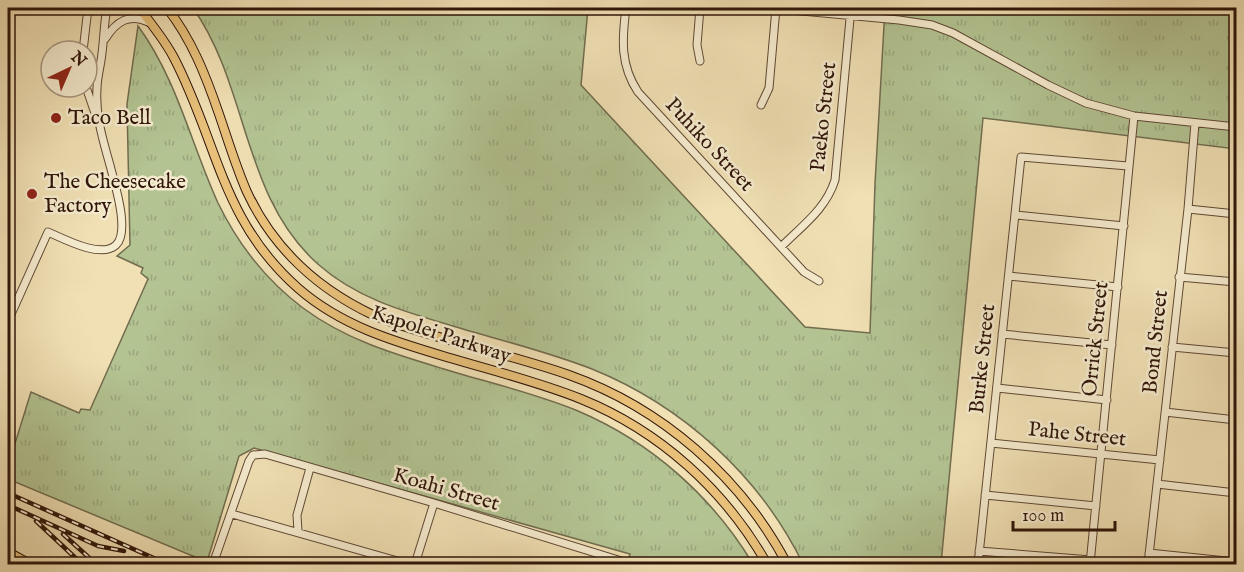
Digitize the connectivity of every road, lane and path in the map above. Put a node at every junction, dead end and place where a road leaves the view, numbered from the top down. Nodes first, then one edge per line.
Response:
1 (88, 8) edge
2 (107, 8) edge
3 (139, 8) edge
4 (167, 8) edge
5 (626, 8) edge
6 (700, 8) edge
7 (769, 8) edge
8 (776, 8) edge
9 (850, 11) edge
10 (153, 25) junction
11 (84, 39) edge
12 (103, 41) junction
13 (700, 62) dead end
14 (90, 99) edge
15 (761, 105) dead end
16 (1134, 116) junction
17 (1195, 123) junction
18 (99, 125) junction
19 (1236, 127) edge
20 (1128, 166) junction
21 (1188, 209) junction
22 (1236, 214) edge
23 (1015, 215) junction
24 (1124, 226) junction
25 (781, 247) junction
26 (1009, 276) junction
27 (1179, 277) junction
28 (819, 281) dead end
29 (1236, 282) edge
30 (1118, 287) junction
31 (8, 321) edge
32 (1002, 334) junction
33 (1112, 345) junction
34 (1172, 346) junction
35 (1236, 354) edge
36 (997, 388) junction
37 (1107, 400) junction
38 (1165, 412) junction
39 (1236, 420) edge
40 (991, 442) junction
41 (1101, 455) junction
42 (1160, 459) junction
43 (310, 468) junction
44 (1157, 484) junction
45 (1236, 493) edge
46 (985, 495) junction
47 (434, 502) junction
48 (1096, 506) junction
49 (232, 514) junction
50 (298, 531) junction
51 (979, 551) junction
52 (8, 552) edge
53 (1149, 553) junction
54 (1091, 562) edge
55 (1236, 562) edge
56 (628, 563) dead end
57 (30, 564) edge
58 (213, 564) edge
59 (408, 564) edge
60 (415, 564) edge
61 (767, 564) edge
62 (787, 564) edge
63 (978, 564) edge
64 (1148, 564) edge

1 - 11 street
2 - 12 street
3 - 10 main road, Kapolei Parkway
4 - 62 main road, Kapolei Parkway
5 - 25 street, Puhiko Street
6 - 13 street
7 - 8 street
8 - 9 street
8 - 15 street
9 - 16 street
9 - 25 street, Paeko Street
10 - 12 street
10 - 61 main road, Kapolei Parkway
12 - 18 street
14 - 18 street
16 - 17 street
16 - 20 street, Orrick Street
17 - 19 street
17 - 21 street, Bond Street
18 - 31 street
20 - 23 street, Burke Street
20 - 24 street, Orrick Street
21 - 22 street
21 - 27 street, Bond Street
23 - 24 street
23 - 26 street, Burke Street
24 - 30 street, Orrick Street
25 - 28 street, Puhiko Street
26 - 30 street
26 - 32 street, Burke Street
27 - 29 street
27 - 34 street, Bond Street
30 - 33 street, Orrick Street
32 - 33 street
32 - 36 street, Burke Street
33 - 37 street, Orrick Street
34 - 35 street
34 - 38 street, Bond Street
36 - 37 street
36 - 40 street, Burke Street
37 - 41 street, Orrick Street
38 - 39 street
38 - 42 street, Bond Street
40 - 41 street, Pahe Street
40 - 46 street, Burke Street
41 - 42 street, Pahe Street
41 - 48 street, Orrick Street
42 - 44 street, Bond Street
43 - 47 street, Koahi Street
43 - 49 street, Koahi Street
43 - 50 street
44 - 45 street
44 - 53 street, Bond Street
46 - 48 street
46 - 51 street, Burke Street
47 - 56 street, Koahi Street
47 - 60 street
48 - 54 street, Orrick Street
49 - 50 street
49 - 58 street
50 - 59 street
51 - 54 street
51 - 63 street, Burke Street
52 - 57 main road
53 - 55 street
53 - 64 street, Bond Street

